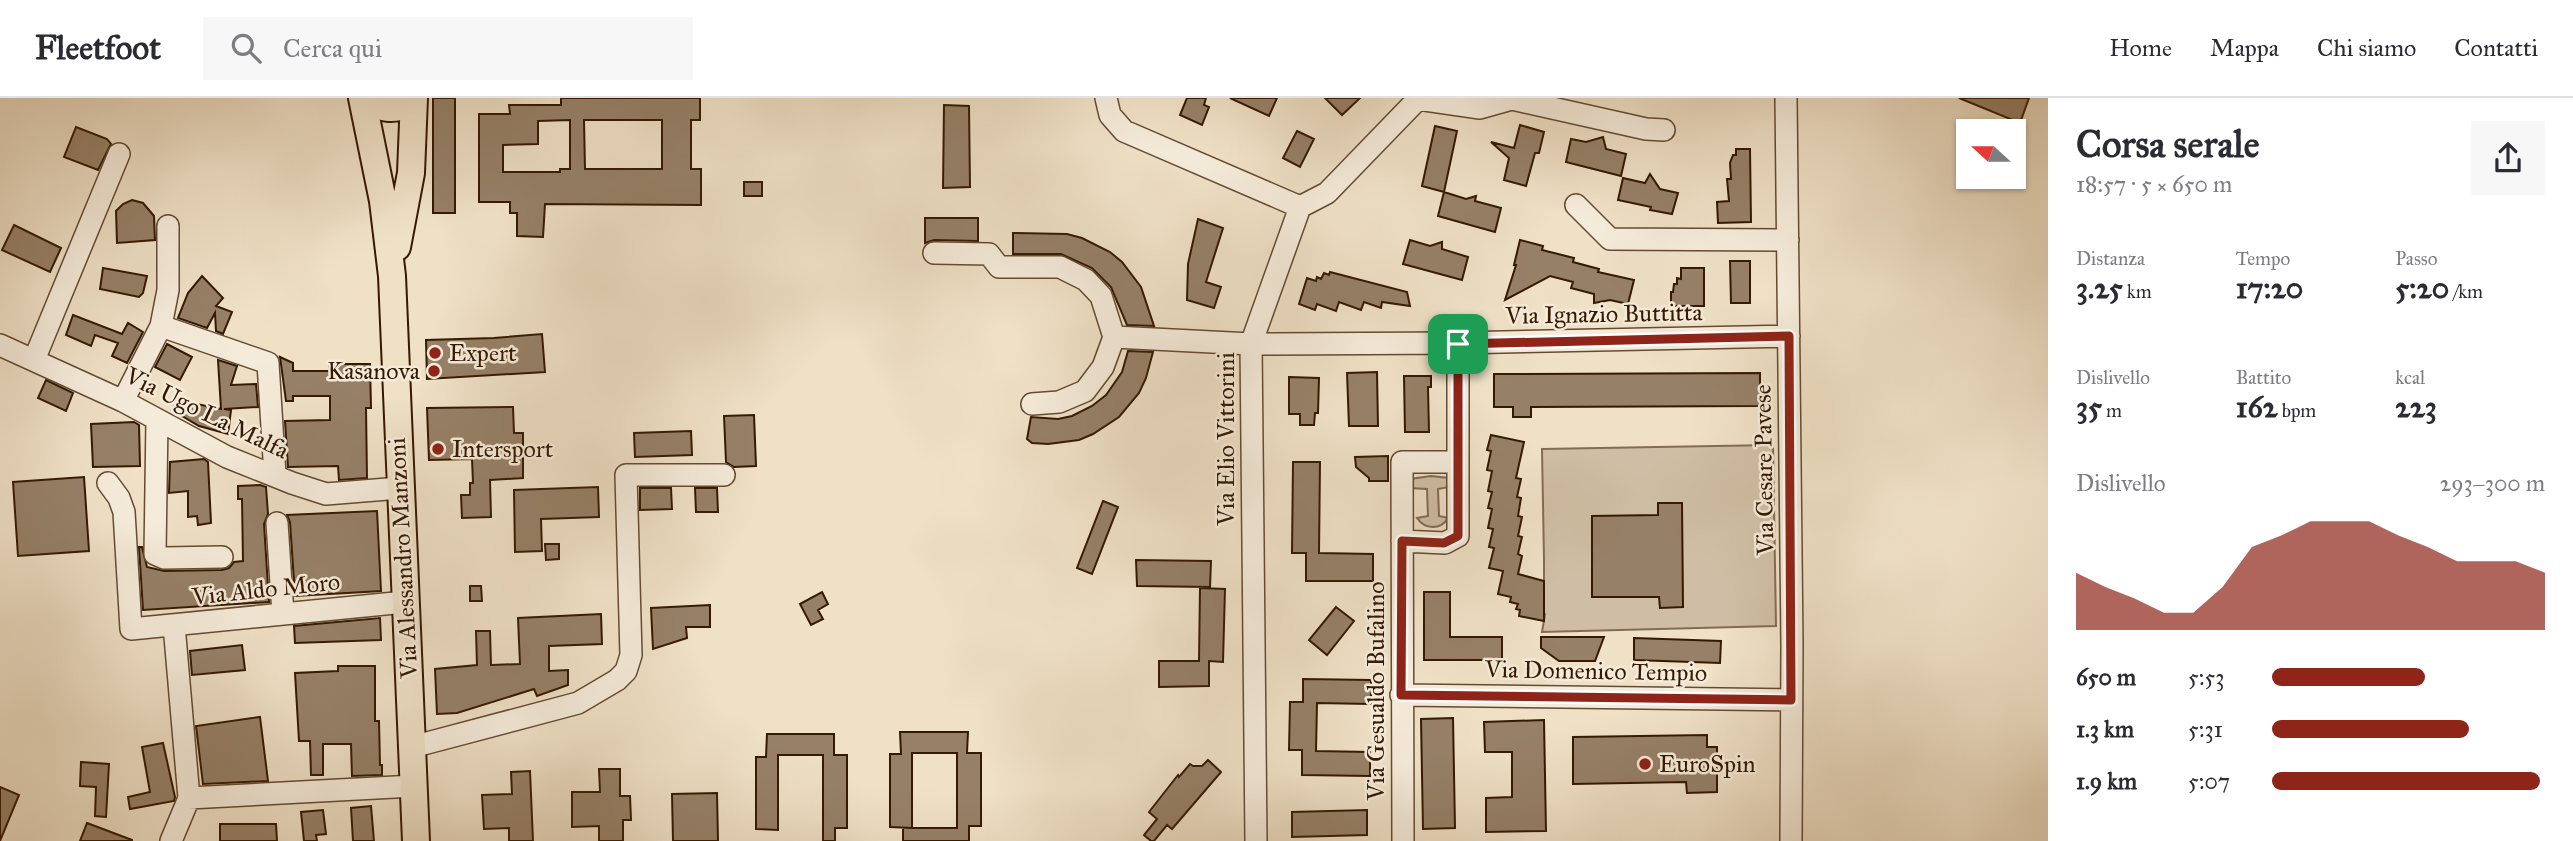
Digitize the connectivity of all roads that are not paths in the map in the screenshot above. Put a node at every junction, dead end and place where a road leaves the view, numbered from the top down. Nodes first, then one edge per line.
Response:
1 (362, 98) edge
2 (368, 98) edge
3 (1106, 98) edge
4 (1418, 98) edge
5 (1786, 98) edge
6 (413, 100) edge
7 (1664, 130) dead end
8 (119, 154) dead end
9 (1576, 205) dead end
10 (393, 206) junction
11 (1300, 207) junction
12 (168, 226) dead end
13 (1788, 240) junction
14 (934, 253) dead end
15 (161, 326) junction
16 (1789, 336) junction
17 (1114, 337) junction
18 (1251, 344) junction
19 (1458, 344) junction
20 (0, 345) edge
21 (34, 360) junction
22 (123, 401) junction
23 (1032, 404) dead end
24 (157, 420) junction
25 (1458, 462) junction
26 (275, 475) junction
27 (724, 475) dead end
28 (108, 484) dead end
29 (400, 488) junction
30 (155, 511) junction
31 (124, 512) junction
32 (277, 523) dead end
33 (1402, 541) junction
34 (222, 557) dead end
35 (405, 602) junction
36 (283, 614) junction
37 (174, 625) junction
38 (1401, 695) junction
39 (1791, 700) junction
40 (412, 747) junction
41 (414, 786) junction
42 (189, 798) junction
43 (171, 841) edge
44 (416, 841) edge
45 (1256, 841) edge
46 (1403, 841) edge
47 (1791, 841) edge

1 - 10 main road
2 - 6 main road
3 - 11 street
4 - 7 street
4 - 11 street
5 - 13 street, Via Cesare Pavese
6 - 10 main road, Via Alessandro Manzoni
8 - 21 street
9 - 13 street
10 - 29 main road, Via Alessandro Manzoni
11 - 18 street, Via Elio Vittorini
12 - 15 street
13 - 16 street, Via Cesare Pavese
14 - 17 street
15 - 22 street
15 - 26 street
16 - 19 street, Via Ignazio Buttitta
16 - 39 street, Via Cesare Pavese
17 - 18 street, Via Ignazio Buttitta
17 - 23 street
18 - 19 street, Via Ignazio Buttitta
18 - 45 street, Via Elio Vittorini
19 - 25 street
20 - 21 street, Via Ugo La Malfa
21 - 22 street, Via Ugo La Malfa
22 - 24 street, Via Ugo La Malfa
24 - 26 street, Via Ugo La Malfa
24 - 30 street
25 - 33 street
25 - 33 street, Via Gesualdo Bufalino
26 - 29 street, Via Ugo La Malfa
27 - 40 street
28 - 31 street
29 - 35 main road, Via Alessandro Manzoni
30 - 31 street
30 - 34 street
31 - 37 street, Via Aldo Moro
32 - 36 street
33 - 38 street, Via Gesualdo Bufalino
35 - 36 street, Via Aldo Moro
35 - 40 main road, Via Alessandro Manzoni
36 - 37 street, Via Aldo Moro
37 - 42 street
38 - 39 street, Via Domenico Tempio
38 - 46 street, Via Gesualdo Bufalino
39 - 47 street, Via Cesare Pavese
40 - 41 main road, Via Alessandro Manzoni
41 - 42 street
41 - 44 main road, Via Alessandro Manzoni
42 - 43 street

